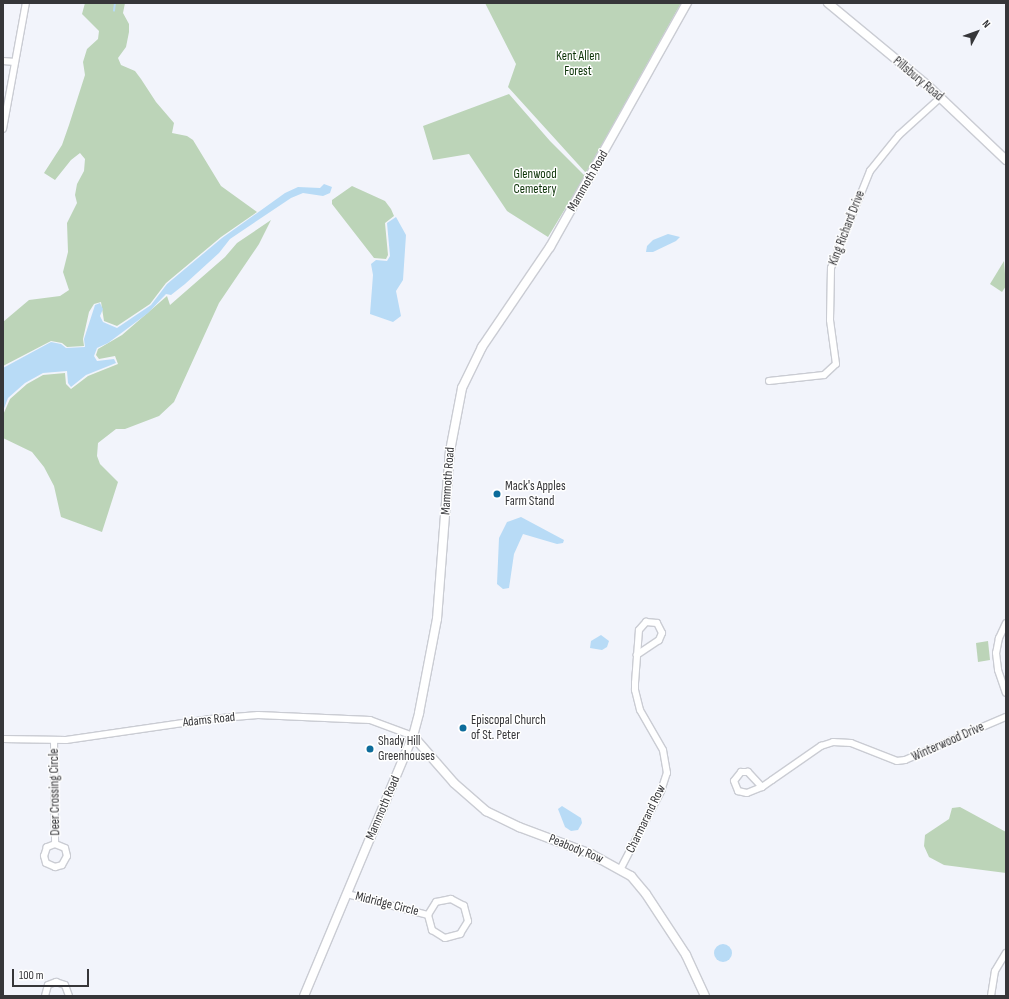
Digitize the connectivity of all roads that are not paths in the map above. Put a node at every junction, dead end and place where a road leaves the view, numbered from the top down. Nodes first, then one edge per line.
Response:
1 (26, 3) edge
2 (687, 3) edge
3 (828, 3) edge
4 (3, 61) edge
5 (15, 62) junction
6 (940, 98) junction
7 (3, 129) edge
8 (1006, 160) edge
9 (769, 381) dead end
10 (1006, 623) edge
11 (637, 655) junction
12 (1006, 693) edge
13 (1006, 717) edge
14 (413, 736) junction
15 (3, 739) edge
16 (54, 740) junction
17 (762, 787) junction
18 (56, 844) dead end
19 (621, 868) junction
20 (346, 894) junction
21 (428, 914) junction
22 (1006, 953) edge
23 (45, 996) edge
24 (69, 996) edge
25 (304, 996) edge
26 (706, 996) edge
27 (991, 996) edge

1 - 5 street
2 - 14 main road, Mammoth Road
3 - 6 main road, Pillsbury Road
4 - 5 street
5 - 7 street
6 - 8 main road, Pillsbury Road
6 - 9 street, King Richard Drive
10 - 12 street
11 - 11 street, Charmarand Row
11 - 19 street, Charmarand Row
13 - 17 street, Winterwood Drive
14 - 16 street, Adams Road
14 - 19 main road, Peabody Row
14 - 20 main road, Mammoth Road
15 - 16 street, Adams Road
16 - 18 street, Deer Crossing Circle
17 - 17 street, Winterwood Drive
19 - 26 main road, Peabody Row
20 - 21 street, Midridge Circle
20 - 25 main road, Mammoth Road
21 - 21 street, Midridge Circle
22 - 27 street
23 - 24 street

